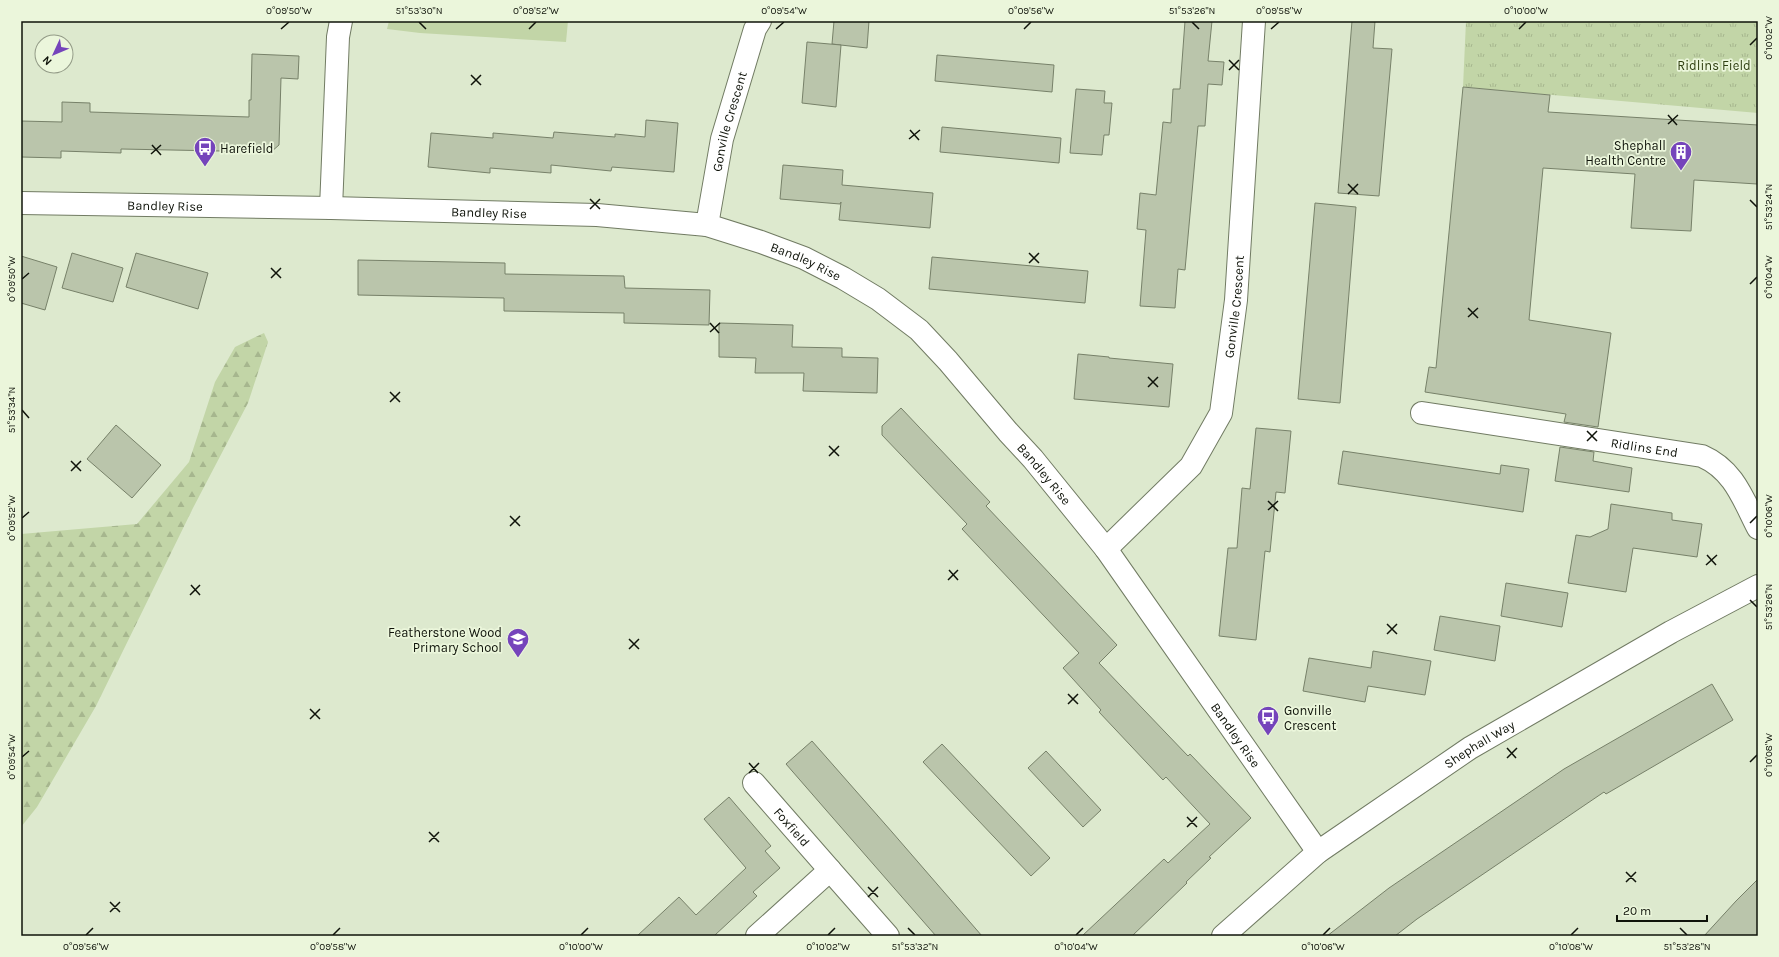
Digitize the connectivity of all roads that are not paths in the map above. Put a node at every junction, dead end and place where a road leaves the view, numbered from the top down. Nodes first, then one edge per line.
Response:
1 (341, 21) edge
2 (760, 21) edge
3 (1254, 21) edge
4 (21, 203) edge
5 (331, 208) junction
6 (707, 225) junction
7 (1422, 412) dead end
8 (1758, 528) edge
9 (1106, 549) junction
10 (1758, 586) edge
11 (754, 783) dead end
12 (1318, 852) junction
13 (830, 870) junction
14 (757, 936) edge
15 (888, 936) edge
16 (1223, 936) edge

1 - 5 street
2 - 6 street, Gonville Crescent
3 - 9 street, Gonville Crescent
4 - 5 street, Bandley Rise
5 - 6 street, Bandley Rise
6 - 9 street, Bandley Rise
7 - 8 street, Ridlins End
9 - 12 street, Bandley Rise
10 - 12 street, Shephall Way
11 - 13 street, Foxfield
12 - 16 street, Shephall Way
13 - 14 street
13 - 15 street, Foxfield

